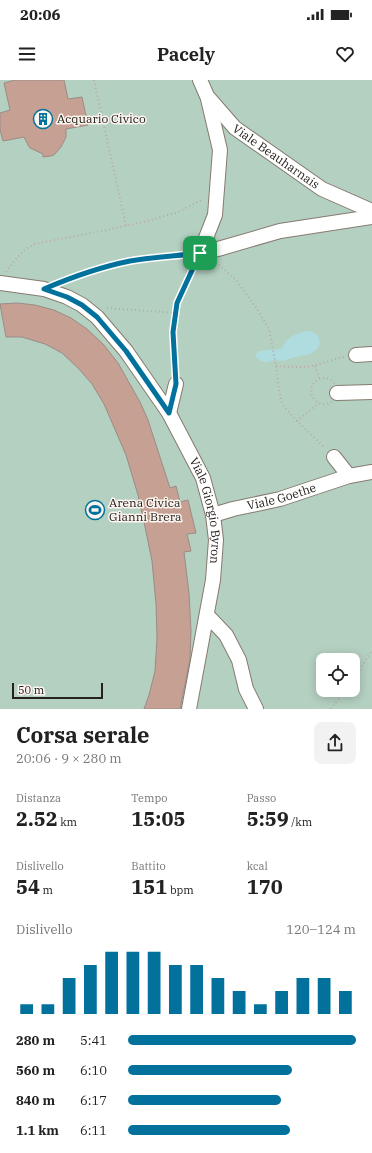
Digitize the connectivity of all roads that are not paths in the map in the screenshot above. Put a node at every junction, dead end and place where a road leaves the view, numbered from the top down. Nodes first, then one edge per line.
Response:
1 (200, 80) edge
2 (207, 96) junction
3 (372, 211) edge
4 (372, 217) edge
5 (2, 279) edge
6 (60, 282) road end
7 (44, 289) junction
8 (82, 305) junction
9 (102, 308) road end
10 (372, 354) edge
11 (356, 355) road end
12 (176, 384) road end
13 (372, 392) edge
14 (337, 393) dead end
15 (169, 413) junction
16 (334, 457) road end
17 (372, 472) edge
18 (349, 476) junction
19 (213, 515) junction
20 (207, 614) junction
21 (189, 709) edge
22 (256, 709) edge

1 - 2 street, Viale Beauharnais
2 - 3 street, Viale Beauharnais
2 - 4 street
5 - 7 street
6 - 7 street
7 - 8 street
8 - 9 street
8 - 15 street, Viale Giorgio Byron
10 - 11 street
12 - 15 street
13 - 14 street
15 - 19 street, Viale Giorgio Byron
16 - 18 street
17 - 18 street, Viale Goethe
18 - 19 street, Viale Goethe
19 - 20 street, Viale Giorgio Byron
20 - 21 street, Viale Giorgio Byron
20 - 22 street

